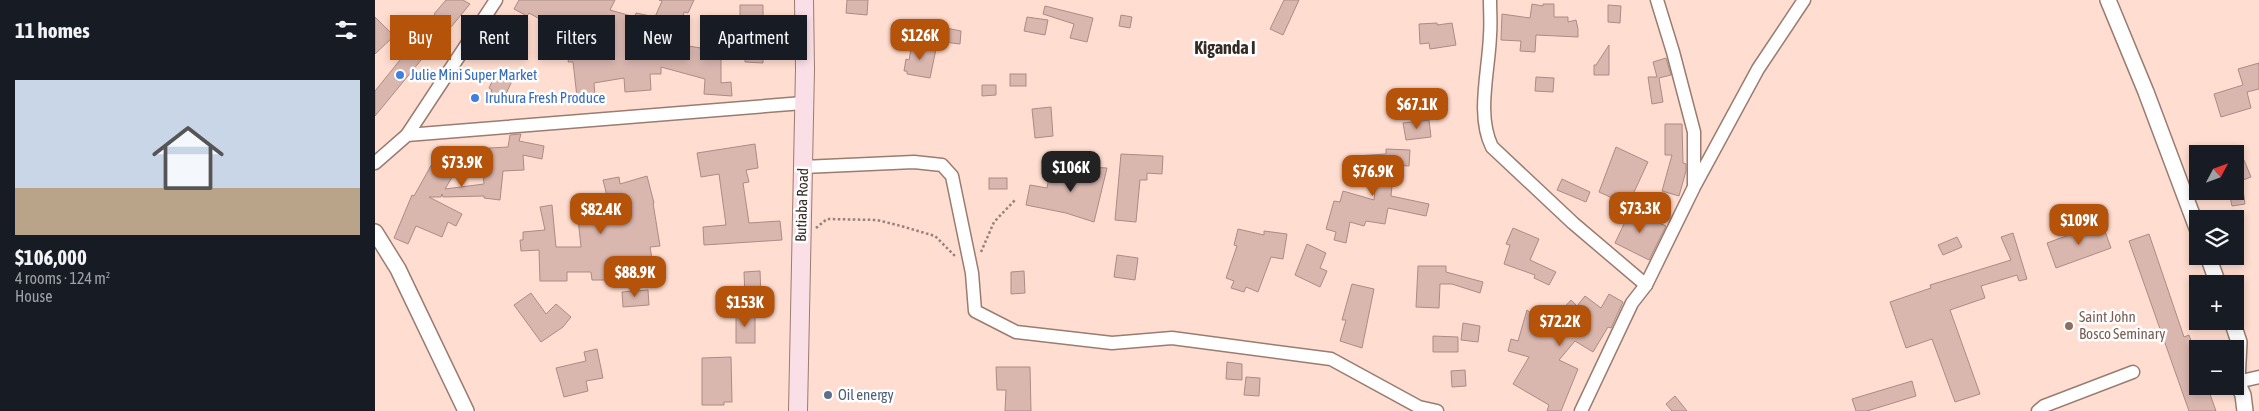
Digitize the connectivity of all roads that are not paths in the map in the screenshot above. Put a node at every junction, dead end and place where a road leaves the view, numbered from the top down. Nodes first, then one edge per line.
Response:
1 (496, 0) edge
2 (804, 0) edge
3 (1490, 0) edge
4 (1657, 0) edge
5 (1804, 0) edge
6 (2108, 0) edge
7 (803, 103) junction
8 (407, 135) junction
9 (375, 163) edge
10 (803, 168) junction
11 (1694, 187) junction
12 (2190, 210) edge
13 (375, 232) edge
14 (1647, 285) junction
15 (2133, 372) dead end
16 (2259, 377) edge
17 (2244, 380) edge
18 (2243, 395) edge
19 (466, 411) edge
20 (798, 411) edge
21 (1437, 411) edge
22 (1581, 411) edge
23 (2038, 411) edge
24 (2245, 411) edge

1 - 8 street
2 - 7 main road, Butiaba Road
3 - 14 street
4 - 11 street
5 - 11 street
6 - 12 street
7 - 8 street
7 - 10 main road, Butiaba Road
8 - 9 street
10 - 20 main road, Butiaba Road
10 - 21 street
11 - 14 street
13 - 19 street
14 - 22 street
15 - 23 street
16 - 17 street
18 - 24 street

